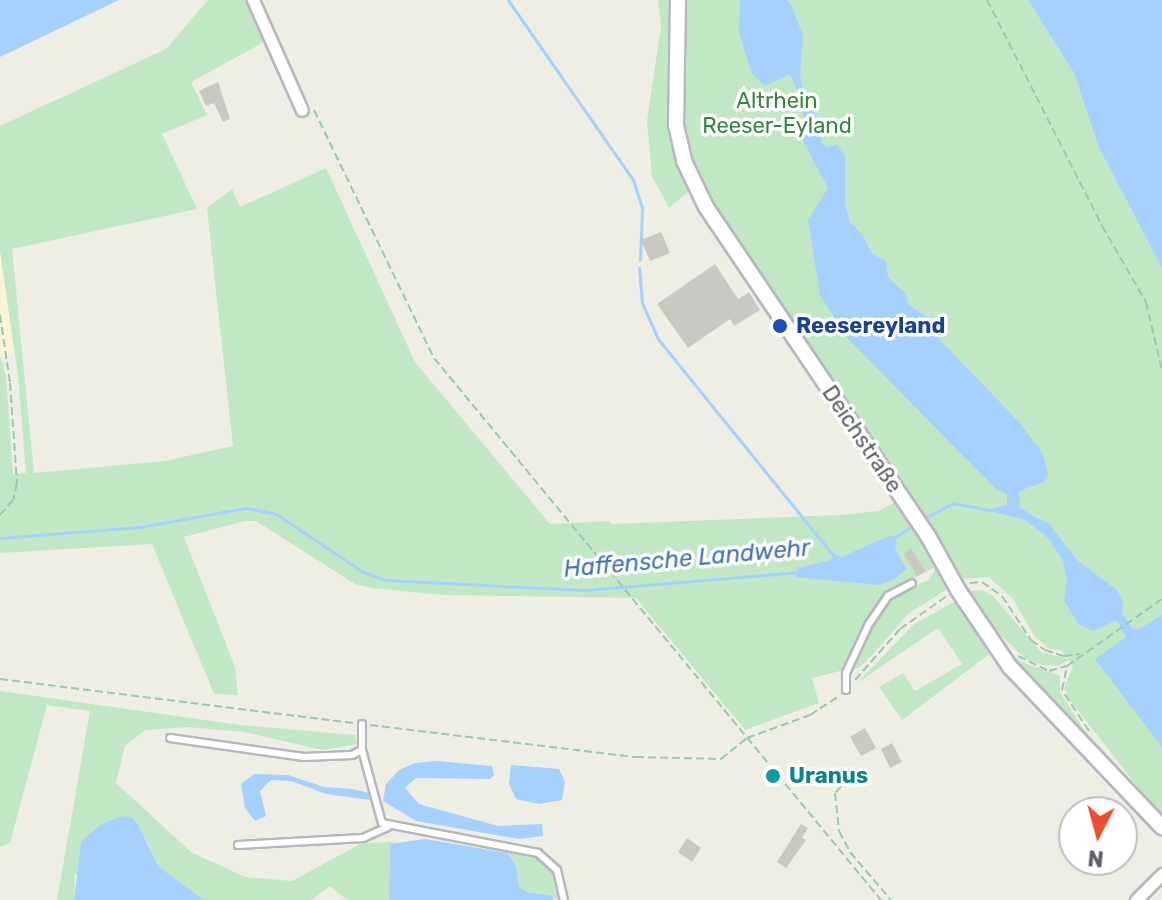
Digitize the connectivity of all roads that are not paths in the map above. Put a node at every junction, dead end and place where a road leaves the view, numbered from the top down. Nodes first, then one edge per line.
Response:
1 (253, 0) edge
2 (678, 0) edge
3 (302, 110) dead end
4 (912, 583) dead end
5 (846, 690) road end
6 (362, 724) road end
7 (170, 738) dead end
8 (362, 750) junction
9 (388, 827) junction
10 (1162, 827) edge
11 (238, 845) dead end
12 (1162, 874) edge
13 (564, 900) edge
14 (1136, 900) edge

1 - 3 street
2 - 10 street, Deichstraße
4 - 5 lane
6 - 8 lane
7 - 8 lane
8 - 9 lane
9 - 11 lane
9 - 13 lane
12 - 14 street

